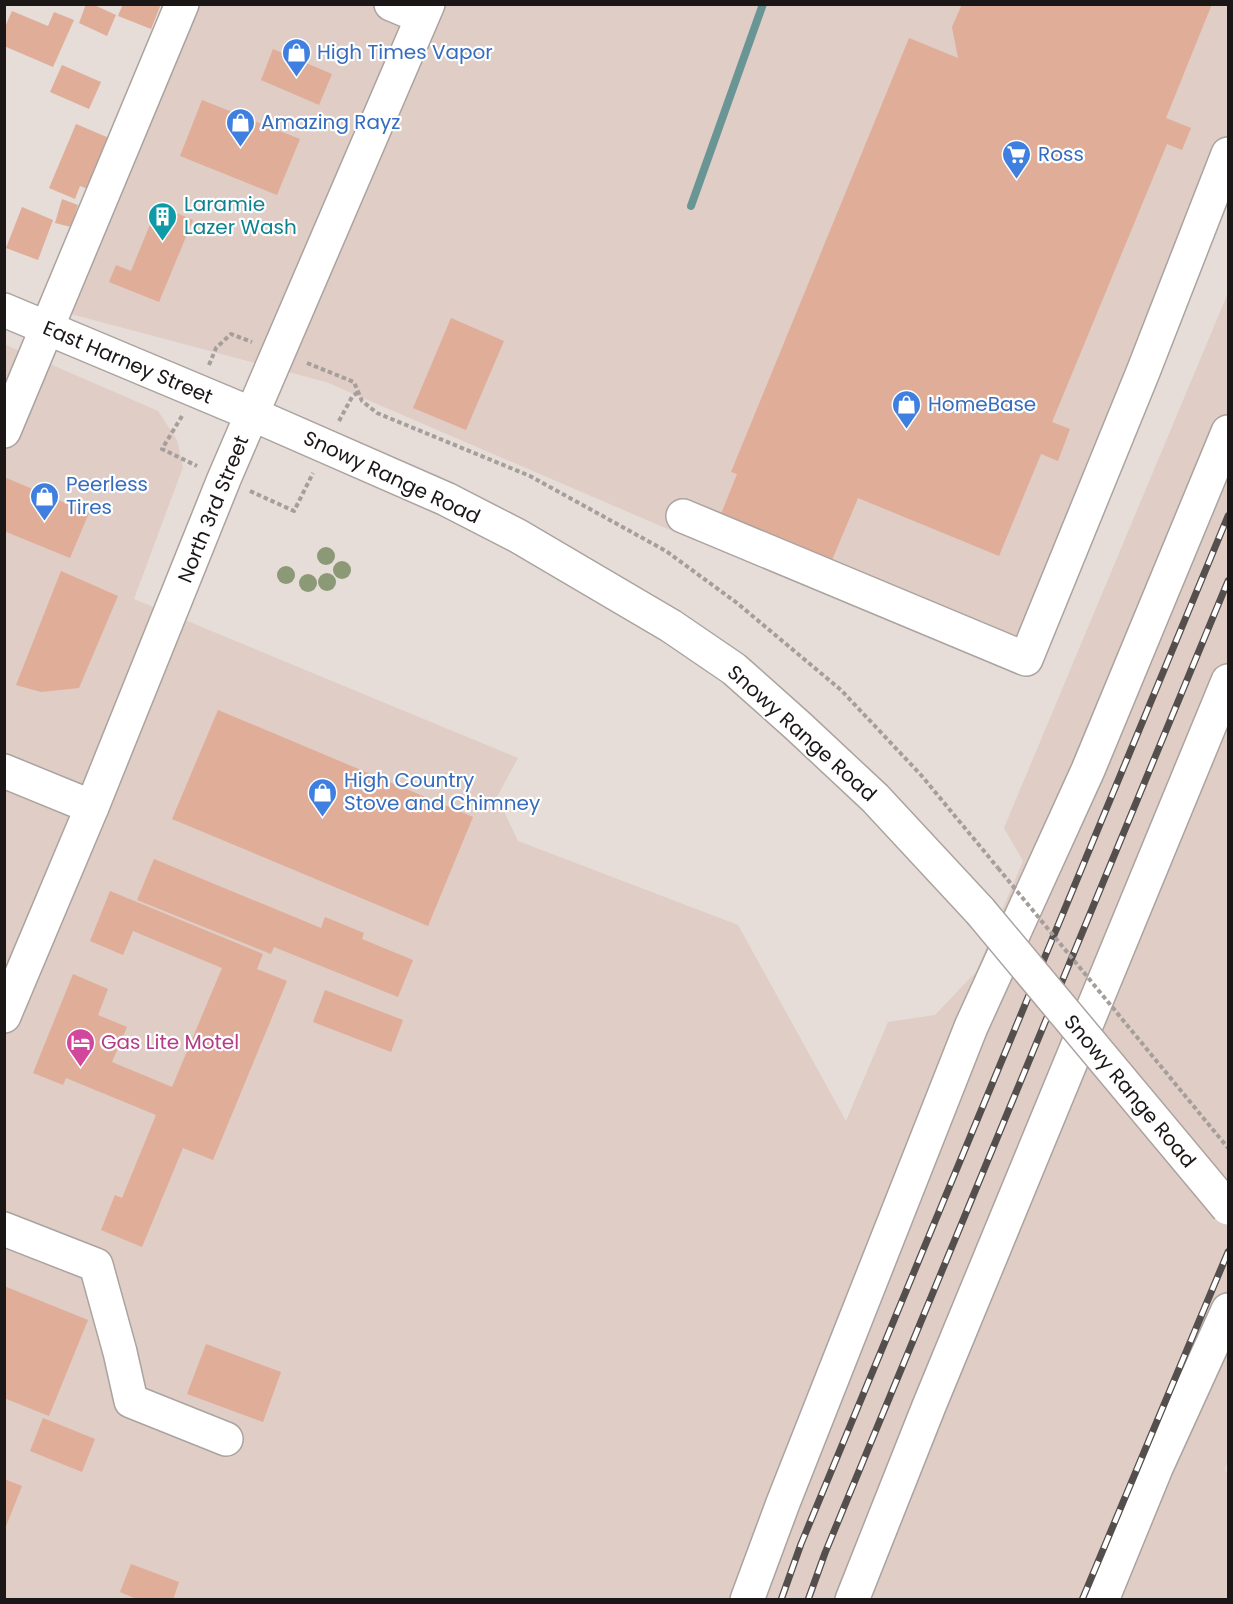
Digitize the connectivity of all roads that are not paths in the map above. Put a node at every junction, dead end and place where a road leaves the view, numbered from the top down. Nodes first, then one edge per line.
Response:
1 (182, 4) edge
2 (391, 4) edge
3 (425, 11) edge
4 (1228, 154) edge
5 (4, 310) edge
6 (48, 328) junction
7 (252, 414) junction
8 (4, 431) edge
9 (1228, 432) edge
10 (683, 516) dead end
11 (1228, 681) edge
12 (4, 771) edge
13 (92, 807) junction
14 (4, 1016) edge
15 (1228, 1208) edge
16 (4, 1229) edge
17 (1228, 1310) edge
18 (225, 1438) dead end
19 (747, 1599) edge
20 (852, 1599) edge
21 (1102, 1599) edge

1 - 6 main road
2 - 3 main road
3 - 7 main road, North 3rd Street
4 - 10 main road
5 - 6 main road, East Harney Street
6 - 7 main road, East Harney Street
6 - 8 main road
7 - 13 main road, North 3rd Street
7 - 15 main road, Snowy Range Road, bridge
9 - 19 main road
11 - 20 main road
12 - 13 main road
13 - 14 main road, North 3rd Street
16 - 18 main road
17 - 21 main road

